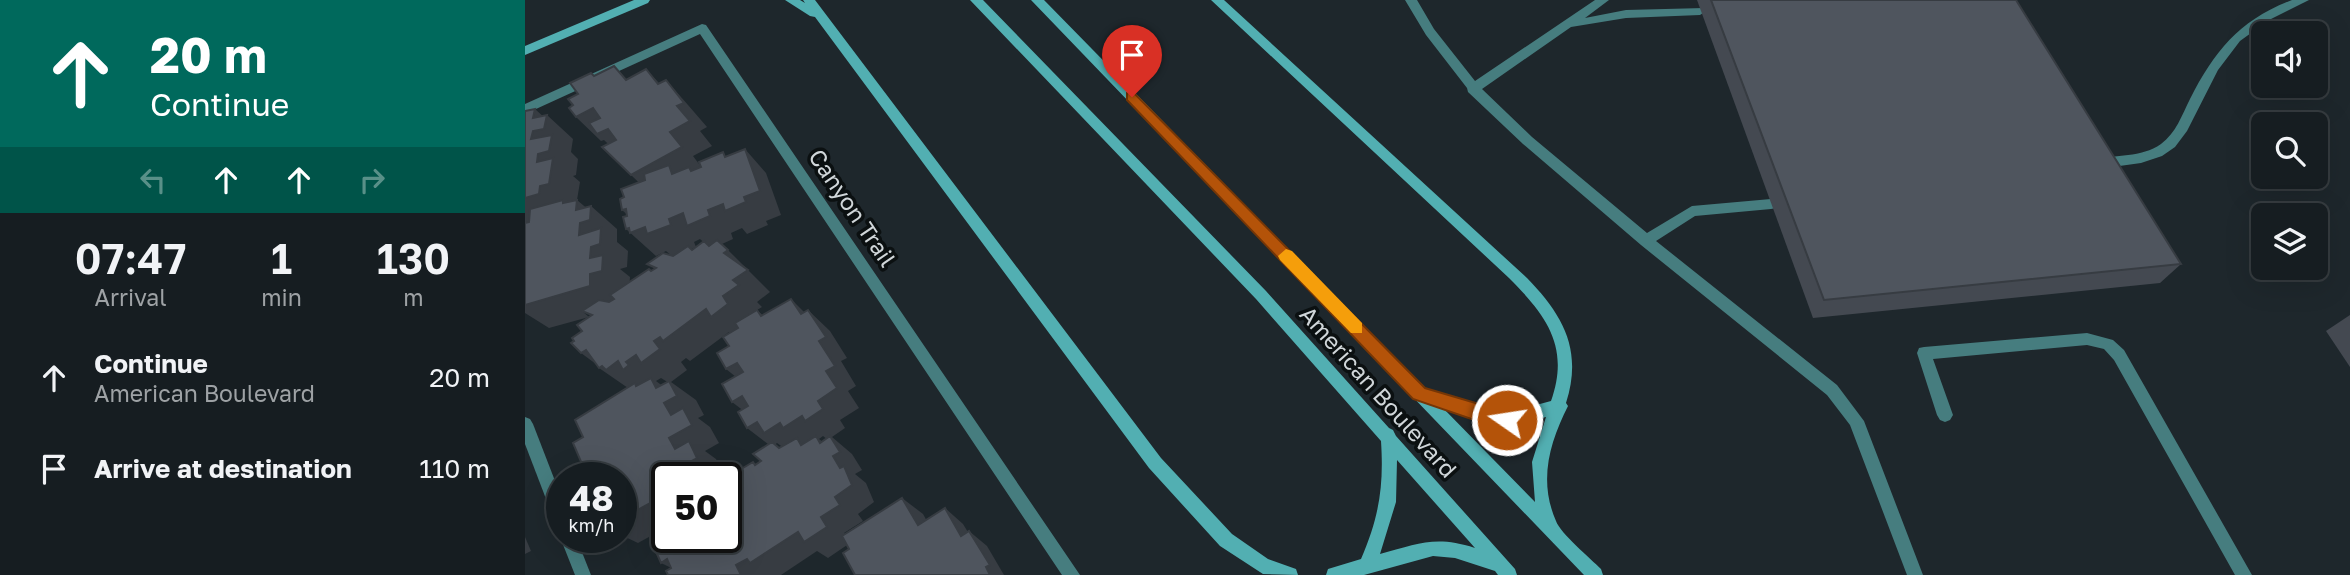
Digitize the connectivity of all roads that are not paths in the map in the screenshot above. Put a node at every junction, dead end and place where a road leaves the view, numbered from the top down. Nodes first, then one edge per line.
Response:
1 (644, 0) edge
2 (791, 0) edge
3 (811, 0) edge
4 (976, 0) edge
5 (1037, 0) edge
6 (1216, 0) edge
7 (1411, 0) edge
8 (1603, 0) edge
9 (2303, 0) edge
10 (1700, 11) dead end
11 (821, 17) junction
12 (1568, 24) junction
13 (525, 51) edge
14 (1472, 89) junction
15 (525, 109) edge
16 (2089, 165) edge
17 (1771, 204) dead end
18 (1646, 241) junction
19 (1419, 393) junction
20 (1560, 405) junction
21 (1945, 415) dead end
22 (525, 424) edge
23 (1388, 435) junction
24 (546, 478) edge
25 (1549, 528) junction
26 (574, 553) edge
27 (1367, 565) junction
28 (1504, 570) edge
29 (583, 575) edge
30 (1072, 575) edge
31 (1290, 575) edge
32 (1334, 575) edge
33 (1595, 575) edge
34 (1915, 575) edge
35 (2244, 575) edge

1 - 13 main road
2 - 11 main road
3 - 11 main road
4 - 23 main road, American Boulevard
5 - 19 main road, American Boulevard
6 - 20 main road
7 - 14 street
8 - 12 street
9 - 16 street
10 - 12 street
11 - 31 main road
12 - 14 street
14 - 18 street
15 - 30 street, Canyon Trail
17 - 18 street
18 - 34 street
19 - 20 main road
19 - 25 main road, American Boulevard
20 - 25 main road
21 - 35 street
22 - 24 street
23 - 27 main road
23 - 28 main road, American Boulevard
25 - 33 main road, American Boulevard
26 - 29 street
27 - 28 main road
27 - 32 main road

